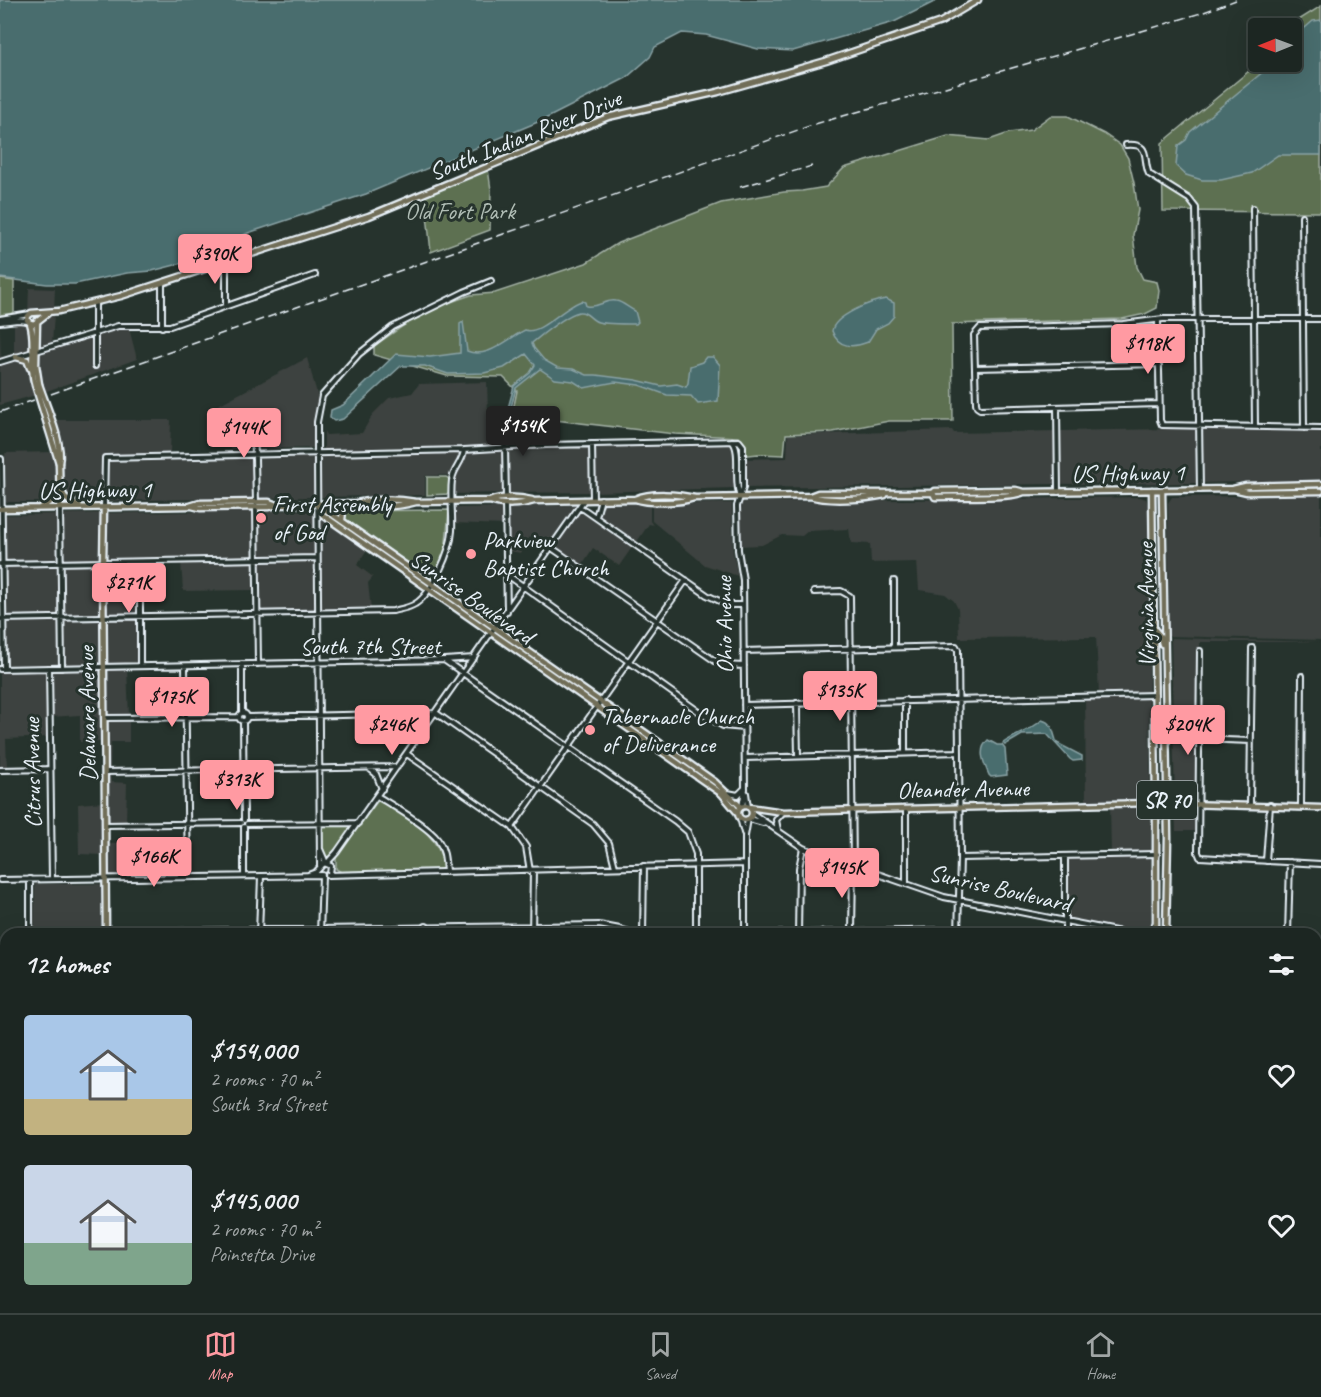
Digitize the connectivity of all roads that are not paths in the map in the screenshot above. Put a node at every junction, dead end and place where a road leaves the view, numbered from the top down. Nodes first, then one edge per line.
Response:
1 (978, 0) edge
2 (1126, 145) dead end
3 (1253, 208) dead end
4 (1302, 216) dead end
5 (226, 263) junction
6 (315, 275) dead end
7 (491, 281) dead end
8 (162, 284) junction
9 (95, 303) junction
10 (226, 306) junction
11 (35, 317) junction
12 (1254, 319) junction
13 (1303, 319) junction
14 (1321, 319) edge
15 (0, 320) edge
16 (1198, 320) junction
17 (1158, 321) junction
18 (29, 322) junction
19 (162, 327) junction
20 (96, 332) junction
21 (34, 352) junction
22 (16, 357) junction
23 (0, 362) edge
24 (1159, 364) junction
25 (95, 366) dead end
26 (975, 368) junction
27 (31, 370) junction
28 (37, 384) junction
29 (1159, 404) junction
30 (1058, 407) junction
31 (254, 415) dead end
32 (1200, 426) junction
33 (1255, 426) junction
34 (1304, 428) junction
35 (1321, 428) edge
36 (731, 440) junction
37 (592, 444) junction
38 (505, 446) junction
39 (464, 450) junction
40 (317, 453) junction
41 (255, 454) junction
42 (1, 459) edge
43 (60, 487) junction
44 (1321, 488) edge
45 (1233, 489) junction
46 (1152, 490) junction
47 (1162, 490) junction
48 (1200, 490) junction
49 (1058, 492) junction
50 (740, 497) junction
51 (601, 499) junction
52 (584, 500) junction
53 (592, 500) junction
54 (506, 501) junction
55 (452, 502) junction
56 (347, 503) junction
57 (317, 504) junction
58 (256, 505) junction
59 (104, 507) junction
60 (579, 507) junction
61 (38, 508) junction
62 (60, 508) junction
63 (82, 508) junction
64 (1, 509) edge
65 (596, 518) junction
66 (342, 520) junction
67 (552, 548) junction
68 (317, 558) junction
69 (256, 559) junction
70 (103, 562) junction
71 (140, 562) junction
72 (61, 563) junction
73 (1, 564) edge
74 (506, 574) junction
75 (686, 580) junction
76 (894, 580) dead end
77 (432, 583) junction
78 (428, 588) junction
79 (523, 588) junction
80 (814, 592) dead end
81 (743, 605) junction
82 (507, 612) junction
83 (318, 613) junction
84 (257, 614) junction
85 (104, 616) junction
86 (140, 616) junction
87 (62, 618) junction
88 (2, 619) edge
89 (657, 620) junction
90 (1154, 629) junction
91 (493, 630) junction
92 (894, 646) junction
93 (850, 648) junction
94 (1252, 648) dead end
95 (1164, 650) junction
96 (743, 651) junction
97 (1200, 651) dead end
98 (474, 657) junction
99 (444, 660) junction
100 (628, 661) junction
101 (318, 663) junction
102 (242, 664) junction
103 (258, 664) junction
104 (141, 666) junction
105 (185, 666) junction
106 (744, 666) junction
107 (104, 667) junction
108 (49, 668) junction
109 (62, 668) junction
110 (2, 669) edge
111 (465, 672) junction
112 (1302, 676) dead end
113 (1155, 695) junction
114 (957, 699) junction
115 (905, 700) junction
116 (851, 701) junction
117 (797, 703) junction
118 (598, 704) junction
119 (744, 705) junction
120 (436, 713) junction
121 (407, 714) junction
122 (318, 716) junction
123 (186, 717) junction
124 (243, 717) junction
125 (104, 718) junction
126 (744, 728) junction
127 (420, 735) junction
128 (1199, 739) junction
129 (1251, 741) junction
130 (569, 746) junction
131 (958, 752) junction
132 (905, 753) junction
133 (406, 754) junction
134 (851, 755) junction
135 (798, 756) junction
136 (744, 758) junction
137 (398, 767) junction
138 (370, 768) junction
139 (50, 769) junction
140 (319, 769) junction
141 (0, 770) edge
142 (243, 770) junction
143 (187, 771) junction
144 (105, 772) junction
145 (540, 787) junction
146 (382, 789) junction
147 (745, 789) junction
148 (728, 793) junction
149 (377, 796) junction
150 (1156, 803) junction
151 (1167, 803) junction
152 (1198, 803) junction
153 (1250, 805) junction
154 (1270, 805) junction
155 (959, 807) junction
156 (1301, 807) junction
157 (1321, 808) edge
158 (748, 809) junction
159 (906, 809) junction
160 (852, 810) junction
161 (783, 812) junction
162 (739, 815) junction
163 (749, 819) junction
164 (319, 822) junction
165 (244, 823) junction
166 (358, 823) junction
167 (187, 824) junction
168 (767, 824) junction
169 (106, 825) junction
170 (512, 827) junction
171 (778, 831) junction
172 (745, 836) junction
173 (803, 848) junction
174 (320, 849) junction
175 (337, 852) junction
176 (1157, 854) junction
177 (1065, 855) junction
178 (960, 858) junction
179 (1266, 861) junction
180 (1290, 862) junction
181 (326, 863) junction
182 (745, 864) junction
183 (1321, 864) edge
184 (697, 865) junction
185 (644, 866) junction
186 (853, 866) junction
187 (615, 867) junction
188 (320, 868) junction
189 (331, 869) junction
190 (531, 870) junction
191 (446, 872) junction
192 (307, 875) junction
193 (324, 875) junction
194 (344, 875) junction
195 (244, 876) junction
196 (261, 876) junction
197 (106, 877) junction
198 (188, 877) junction
199 (30, 879) junction
200 (52, 879) junction
201 (0, 880) edge
202 (906, 884) junction
203 (959, 901) junction
204 (1065, 921) junction
205 (1156, 923) junction
206 (532, 925) junction
207 (426, 926) joint
208 (30, 928) edge
209 (106, 928) edge
210 (259, 928) edge
211 (320, 928) edge
212 (391, 928) edge
213 (620, 928) edge
214 (643, 928) edge
215 (696, 928) edge
216 (745, 928) edge
217 (798, 928) edge
218 (852, 928) edge
219 (958, 928) edge
220 (1065, 928) edge
221 (1100, 928) edge
222 (1152, 928) edge
223 (1156, 928) edge
224 (1166, 928) edge
225 (1288, 928) edge

1 - 5 main road, South Indian River Drive
2 - 16 street
3 - 12 street
4 - 13 street
5 - 8 main road, South Indian River Drive
5 - 10 street
6 - 10 street
7 - 40 street
8 - 9 main road, South Indian River Drive
8 - 19 street
9 - 11 main road, South Indian River Drive
9 - 20 street
10 - 19 street
11 - 15 street, South Indian River Drive
11 - 18 main road
11 - 18 main road
11 - 21 main road
12 - 13 street
12 - 16 street
12 - 33 street
13 - 14 street
13 - 34 street
15 - 18 street, South Indian River Drive
16 - 17 street
16 - 32 street
17 - 24 street
17 - 26 street
18 - 21 main road
19 - 20 street
20 - 21 street
20 - 25 street
21 - 22 street
21 - 27 main road
21 - 28 main road
22 - 23 street
22 - 27 main road
24 - 26 street
24 - 29 street
26 - 30 street
27 - 28 main road
28 - 43 main road, bridge
29 - 30 street
29 - 32 street
30 - 49 street
31 - 41 street
32 - 33 street
32 - 48 street
33 - 34 street
34 - 35 street
36 - 37 street
36 - 50 street, Ohio Avenue
36 - 50 street, Ohio Avenue
37 - 38 street
37 - 53 street
38 - 39 street
38 - 54 street
39 - 40 street
39 - 55 street
40 - 41 street
40 - 57 street
41 - 58 street
41 - 59 street, Delaware Avenue
42 - 64 street
43 - 61 main road
43 - 62 main road
43 - 63 main road
44 - 45 main road, US Highway 1
44 - 45 main road, US Highway 1
45 - 48 main road, US Highway 1
46 - 47 main road, US Highway 1
46 - 49 main road, US Highway 1
46 - 90 main road, Virginia Avenue / SR 70
47 - 48 main road, US Highway 1
47 - 95 main road, Virginia Avenue / SR 70
49 - 50 main road, US Highway 1
50 - 51 main road, US Highway 1
50 - 81 street, Ohio Avenue
51 - 53 main road, US Highway 1
51 - 65 street
52 - 53 main road, US Highway 1
52 - 54 main road, US Highway 1
52 - 60 street
54 - 55 main road, US Highway 1
54 - 74 street
55 - 56 main road, US Highway 1
55 - 77 street
56 - 57 main road, US Highway 1
56 - 66 main road
57 - 58 main road, US Highway 1
57 - 66 main road, Sunrise Boulevard
57 - 68 street
57 - 78 main road, Sunrise Boulevard
58 - 59 main road, US Highway 1
58 - 69 street
59 - 63 main road, US Highway 1
59 - 70 main road, Delaware Avenue
60 - 65 street
60 - 67 street
61 - 62 main road, US Highway 1
61 - 64 main road, US Highway 1
62 - 63 main road, US Highway 1
62 - 72 street
64 - 73 street
65 - 75 street
66 - 77 main road, Sunrise Boulevard
67 - 79 street
67 - 89 street
68 - 69 street
68 - 83 street
69 - 71 street
69 - 84 street
70 - 71 street
70 - 72 street
70 - 85 main road, Delaware Avenue
71 - 86 street
72 - 73 street
72 - 87 street
73 - 88 street
74 - 79 street
74 - 82 street
75 - 81 street
75 - 89 street
76 - 92 street
77 - 78 street
77 - 91 main road, Sunrise Boulevard
78 - 83 street
78 - 91 main road, Sunrise Boulevard
79 - 82 street
79 - 100 street
80 - 93 street
81 - 96 street, Ohio Avenue
82 - 91 street
83 - 84 street
83 - 101 street
84 - 86 street
84 - 103 street
85 - 86 street
85 - 87 street
85 - 107 main road, Delaware Avenue
86 - 104 street
87 - 88 street
87 - 109 street
88 - 110 street
89 - 100 street
89 - 106 street
90 - 95 main road
90 - 113 main road, Virginia Avenue / SR 70
91 - 98 street
91 - 118 main road, Sunrise Boulevard
92 - 93 street
92 - 114 street
93 - 96 street
93 - 116 street
94 - 129 street
95 - 151 main road, Virginia Avenue / SR 70
96 - 106 street, Ohio Avenue
97 - 128 street
98 - 99 street
98 - 111 street
99 - 101 street, South 7th Street
99 - 111 street, South 7th Street
100 - 118 street
100 - 126 street
101 - 103 street, South 7th Street
101 - 122 street
102 - 103 street, South 7th Street
102 - 105 street, South 7th Street
102 - 124 street
104 - 105 street, South 7th Street
104 - 107 street, South 7th Street
105 - 123 street
106 - 119 street, Ohio Avenue
107 - 109 street, South 7th Street
107 - 125 main road, Delaware Avenue
108 - 109 street, South 7th Street
108 - 110 street, South 7th Street
108 - 139 street, Citrus Avenue
111 - 120 street
111 - 130 street, South 7th Street
112 - 156 street
113 - 114 street
113 - 150 main road, Virginia Avenue / SR 70
114 - 115 street
114 - 131 street
115 - 116 street
115 - 132 street
116 - 117 street
116 - 134 street
117 - 119 street
117 - 135 street
118 - 130 street
118 - 148 main road, Sunrise Boulevard
118 - 162 main road, Sunrise Boulevard
119 - 126 street, Ohio Avenue
120 - 121 street
120 - 127 street
120 - 145 street
121 - 122 street
121 - 127 street
122 - 124 street
122 - 140 street
123 - 124 street
123 - 125 street
123 - 143 street
124 - 142 street
125 - 144 main road, Delaware Avenue
126 - 136 street, Ohio Avenue
127 - 133 street
128 - 129 street
128 - 152 street
129 - 153 street
130 - 145 street
130 - 184 street, South 7th Street
131 - 132 street
131 - 155 street
132 - 134 street
133 - 137 street
133 - 170 street
134 - 135 street
134 - 160 street
135 - 136 street
136 - 147 street, Ohio Avenue
137 - 138 street
137 - 146 street
138 - 140 street
138 - 146 street
139 - 141 street
139 - 200 street, Citrus Avenue
140 - 142 street
140 - 164 street
142 - 143 street
142 - 165 street
143 - 144 street
143 - 167 street
144 - 169 main road, Delaware Avenue
145 - 170 street
145 - 187 street
146 - 149 street
147 - 148 street
147 - 158 street, Ohio Avenue
148 - 158 main road, Sunrise Boulevard
149 - 166 street
149 - 191 street
150 - 151 main road, Oleander Avenue
150 - 155 main road, Oleander Avenue
150 - 176 main road, Virginia Avenue / SR 70
151 - 152 main road, Oleander Avenue
151 - 224 main road, Virginia Avenue / SR 70
152 - 153 main road, Oleander Avenue
152 - 179 street
153 - 154 main road, Oleander Avenue
154 - 156 main road, Oleander Avenue
154 - 179 street
155 - 159 main road, Oleander Avenue
155 - 178 street
156 - 157 main road, Oleander Avenue
158 - 161 main road, Oleander Avenue
158 - 162 main road
158 - 163 main road
158 - 168 street, Sunrise Boulevard
159 - 160 main road, Oleander Avenue
159 - 202 street
160 - 161 main road, Oleander Avenue
160 - 186 street
161 - 171 street
162 - 163 main road
162 - 172 street
163 - 168 street, Sunrise Boulevard
163 - 172 street
164 - 165 street
164 - 166 street
164 - 174 street
165 - 167 street
165 - 195 street
166 - 175 street
167 - 169 street
167 - 198 street
168 - 171 street, Sunrise Boulevard
169 - 197 main road, Delaware Avenue
170 - 190 street
171 - 173 street, Sunrise Boulevard
172 - 182 street
173 - 186 street, Sunrise Boulevard
173 - 217 street
174 - 181 street
174 - 188 street
175 - 181 street
175 - 189 street
176 - 177 street
176 - 205 main road, Virginia Avenue / SR 70
177 - 178 street
177 - 204 street
178 - 203 street
179 - 180 street
180 - 183 street
180 - 225 street
181 - 188 street
181 - 189 street
182 - 184 street
182 - 216 street
184 - 185 street
184 - 215 street, South 7th Street
185 - 187 street
185 - 214 street
186 - 202 street, Sunrise Boulevard
186 - 218 street
187 - 190 street
188 - 192 street
188 - 193 street
189 - 193 street
189 - 194 street
190 - 191 street
190 - 206 street
191 - 194 street
192 - 193 street
192 - 196 street
193 - 194 street
193 - 211 street
195 - 196 street
195 - 198 street
196 - 210 street
197 - 198 street
197 - 200 street
197 - 209 main road, Delaware Avenue
199 - 200 street
199 - 201 street
199 - 208 street
202 - 203 street, Sunrise Boulevard
203 - 204 street, Sunrise Boulevard
203 - 219 street
204 - 220 street
204 - 221 street, Sunrise Boulevard
205 - 222 street
205 - 223 main road, Virginia Avenue / SR 70
206 - 207 street
206 - 213 street
207 - 212 street

